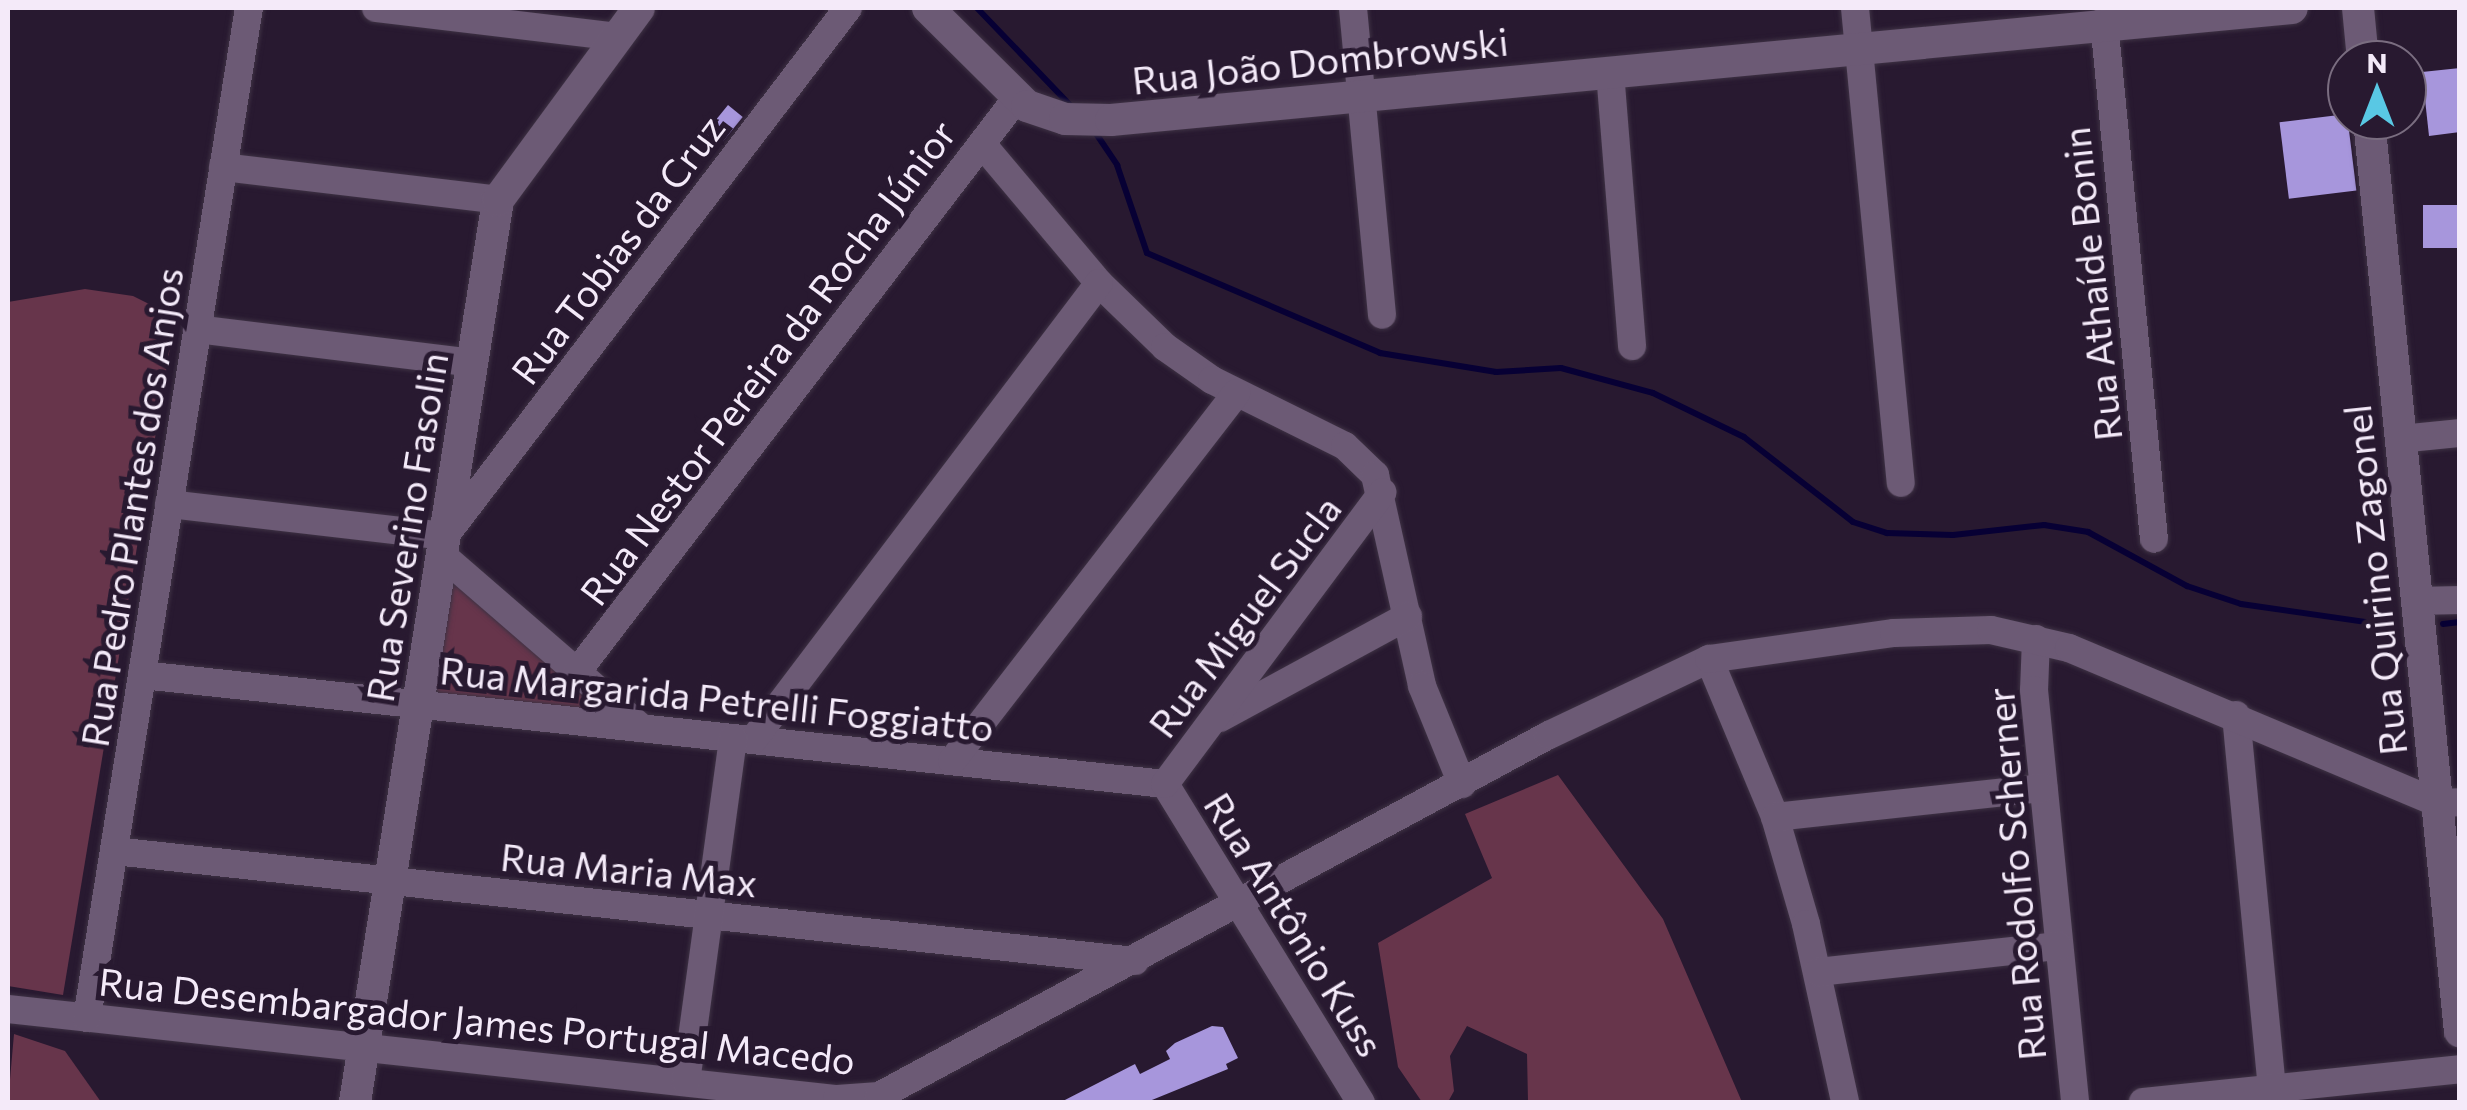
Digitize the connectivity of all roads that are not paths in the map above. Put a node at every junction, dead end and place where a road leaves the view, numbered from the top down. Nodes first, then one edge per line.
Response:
1 (249, 8) edge
2 (376, 8) edge
3 (639, 8) edge
4 (848, 8) edge
5 (928, 8) edge
6 (1353, 8) edge
7 (1856, 8) edge
8 (2292, 8) edge
9 (2358, 8) edge
10 (2104, 21) junction
11 (618, 37) junction
12 (2361, 40) edge
13 (1859, 46) junction
14 (1610, 72) junction
15 (1358, 98) junction
16 (1016, 99) junction
17 (2371, 140) edge
18 (982, 144) junction
19 (223, 167) junction
20 (498, 200) junction
21 (1099, 283) junction
22 (1382, 315) dead end
23 (197, 329) junction
24 (1632, 346) dead end
25 (473, 363) junction
26 (1236, 393) junction
27 (2460, 432) edge
28 (2400, 438) junction
29 (1901, 484) dead end
30 (1383, 492) junction
31 (169, 504) junction
32 (2154, 539) dead end
33 (444, 546) junction
34 (2460, 600) edge
35 (2417, 601) junction
36 (1408, 616) junction
37 (2036, 638) junction
38 (1709, 659) junction
39 (577, 672) junction
40 (142, 675) junction
41 (418, 704) junction
42 (2236, 715) junction
43 (1210, 724) junction
44 (642, 728) junction
45 (743, 739) junction
46 (952, 761) junction
47 (1165, 784) junction
48 (1462, 784) junction
49 (2044, 788) junction
50 (2448, 803) edge
51 (1774, 817) junction
52 (114, 851) junction
53 (390, 881) junction
54 (1239, 905) junction
55 (709, 915) junction
56 (2455, 934) edge
57 (2059, 946) junction
58 (1135, 961) junction
59 (1818, 972) junction
60 (8, 1009) edge
61 (87, 1018) junction
62 (2460, 1031) edge
63 (364, 1048) junction
64 (2460, 1069) edge
65 (686, 1082) junction
66 (2273, 1096) edge
67 (354, 1102) edge
68 (1362, 1102) edge
69 (1845, 1102) edge
70 (2075, 1102) edge
71 (2143, 1102) edge

1 - 19 street, Rua Pedro Plantes dos Anjos
2 - 11 street
3 - 11 street, Rua Severino Fasolin
4 - 33 street, Rua Tobias da Cruz
5 - 16 street
6 - 15 street
7 - 13 street
8 - 10 street, Rua João Dombrowski
9 - 12 street
10 - 13 street, Rua João Dombrowski
10 - 32 street, Rua Athaíde Bonin
11 - 20 street, Rua Severino Fasolin
13 - 14 street, Rua João Dombrowski
13 - 29 street
14 - 15 street, Rua João Dombrowski
14 - 24 street
15 - 16 street, Rua João Dombrowski
15 - 22 street
16 - 18 street, Rua Nestor Pereira da Rocha Júnior
17 - 28 street, Rua Quirino Zagonel
18 - 21 street
18 - 39 street, Rua Nestor Pereira da Rocha Júnior
19 - 20 street
19 - 23 street, Rua Pedro Plantes dos Anjos
20 - 25 street, Rua Severino Fasolin
21 - 26 street
21 - 45 street
23 - 25 street
23 - 31 street, Rua Pedro Plantes dos Anjos
25 - 33 street, Rua Severino Fasolin
26 - 30 street
26 - 46 street
27 - 28 street
28 - 35 street, Rua Quirino Zagonel
30 - 36 street
30 - 43 street, Rua Miguel Sucla
31 - 33 street
31 - 40 street, Rua Pedro Plantes dos Anjos
33 - 39 street
33 - 41 street, Rua Severino Fasolin
34 - 35 street
35 - 50 street, Rua Quirino Zagonel
36 - 43 street
36 - 48 street
37 - 38 street, Rua Desembargador James Portugal Macedo
37 - 42 street, Rua Desembargador James Portugal Macedo
37 - 49 street, Rua Rodolfo Scherner
38 - 48 street, Rua Desembargador James Portugal Macedo
38 - 51 street
39 - 44 street
40 - 41 street, Rua Margarida Petrelli Foggiatto
40 - 52 street, Rua Pedro Plantes dos Anjos
41 - 44 street, Rua Margarida Petrelli Foggiatto
41 - 53 street, Rua Severino Fasolin
42 - 50 street, Rua Desembargador James Portugal Macedo
42 - 66 street
43 - 47 street, Rua Miguel Sucla
44 - 45 street, Rua Margarida Petrelli Foggiatto
45 - 46 street, Rua Margarida Petrelli Foggiatto
45 - 55 street
46 - 47 street, Rua Margarida Petrelli Foggiatto
47 - 54 street, Rua Antônio Kuss
48 - 54 street, Rua Desembargador James Portugal Macedo
49 - 51 street
49 - 57 street, Rua Rodolfo Scherner
50 - 56 street, Rua Quirino Zagonel
51 - 59 street
52 - 53 street, Rua Maria Max
52 - 61 street, Rua Pedro Plantes dos Anjos
53 - 55 street, Rua Maria Max
53 - 63 street, Rua Severino Fasolin
54 - 58 street, Rua Desembargador James Portugal Macedo
54 - 68 street, Rua Antônio Kuss
55 - 58 street, Rua Maria Max
55 - 65 street
56 - 62 street, Rua Quirino Zagonel
57 - 59 street
57 - 70 street, Rua Rodolfo Scherner
58 - 65 street, Rua Desembargador James Portugal Macedo
59 - 69 street
60 - 61 street, Rua Desembargador James Portugal Macedo
61 - 63 street, Rua Desembargador James Portugal Macedo
63 - 65 street, Rua Desembargador James Portugal Macedo
63 - 67 street, Rua Severino Fasolin
64 - 66 street
66 - 71 street

